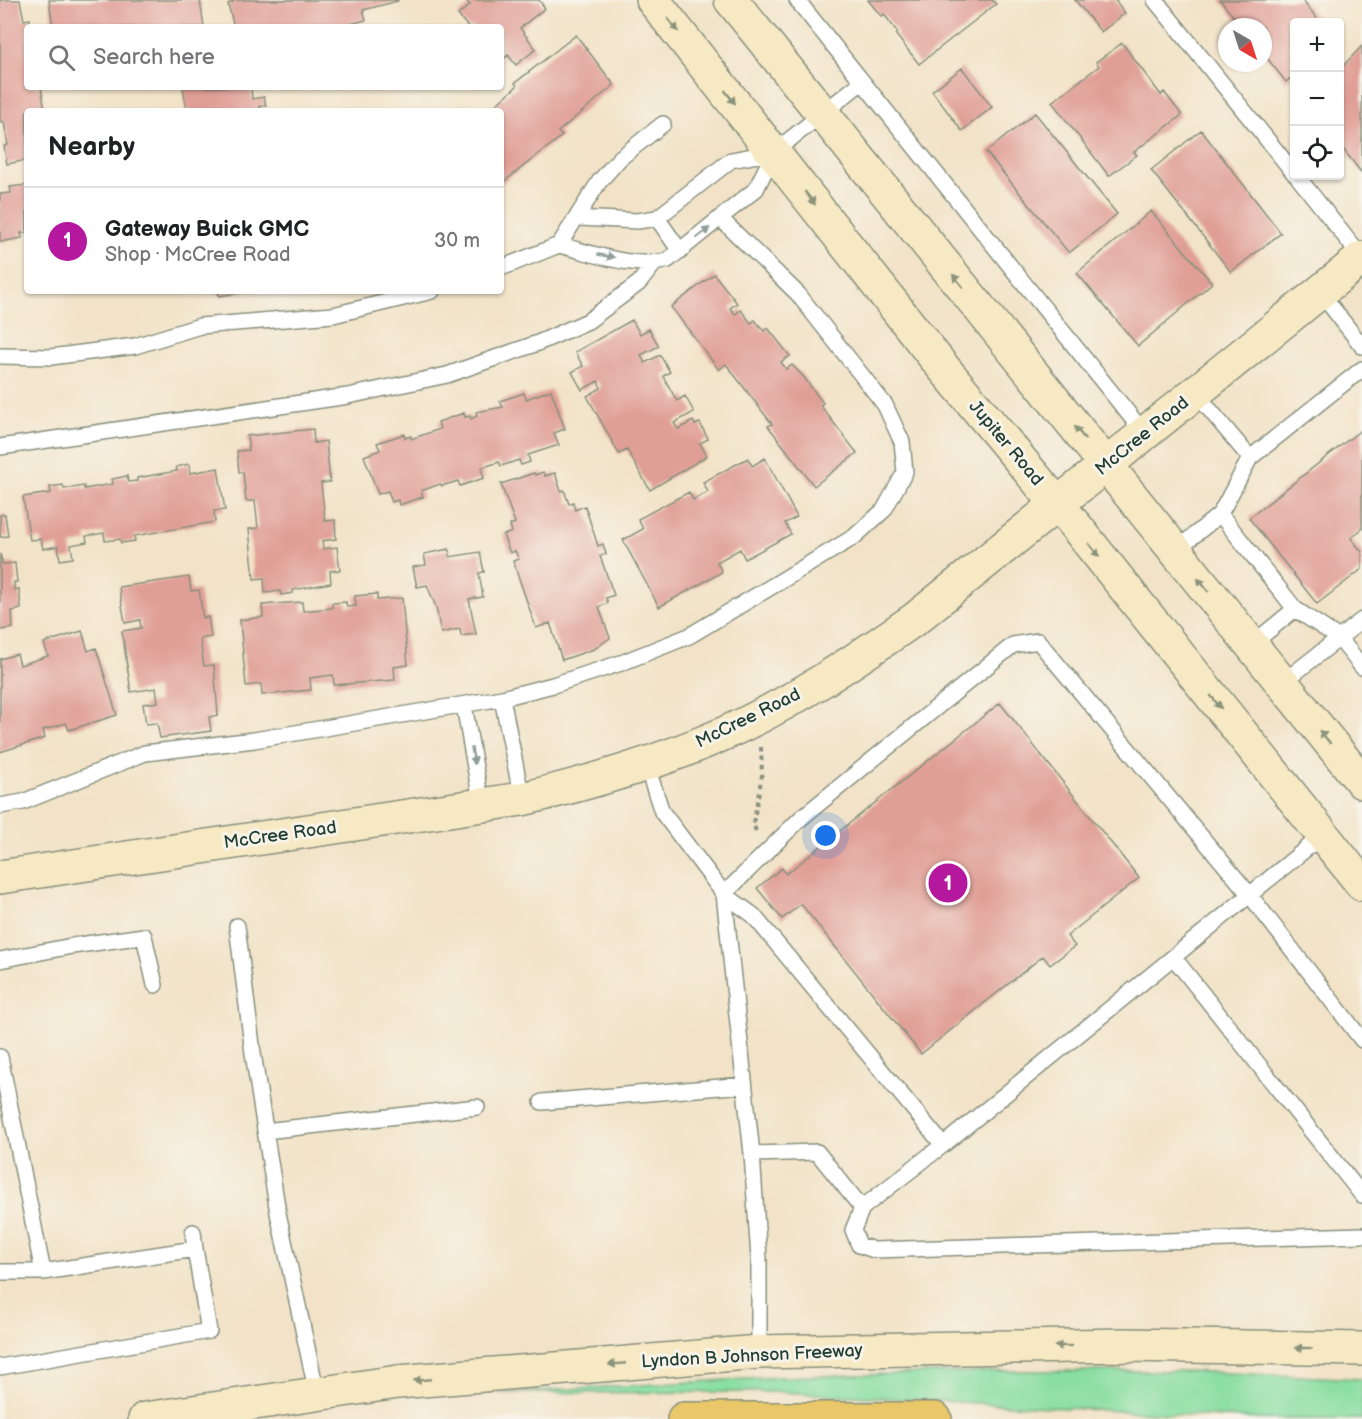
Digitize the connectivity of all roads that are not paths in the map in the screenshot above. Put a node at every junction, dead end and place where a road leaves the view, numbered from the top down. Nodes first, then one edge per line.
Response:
1 (653, 0) edge
2 (731, 0) edge
3 (797, 0) edge
4 (1155, 0) edge
5 (862, 82) junction
6 (823, 114) junction
7 (663, 124) dead end
8 (774, 152) junction
9 (1290, 167) edge
10 (1301, 180) edge
11 (579, 218) junction
12 (657, 218) junction
13 (721, 219) junction
14 (559, 245) junction
15 (680, 251) junction
16 (1362, 258) edge
17 (654, 264) junction
18 (504, 267) edge
19 (1320, 292) junction
20 (420, 294) edge
21 (1362, 346) edge
22 (0, 356) edge
23 (1362, 369) edge
24 (1196, 392) junction
25 (1144, 433) junction
26 (0, 447) edge
27 (1250, 458) junction
28 (1106, 464) junction
29 (1057, 504) junction
30 (1220, 514) junction
31 (1175, 551) junction
32 (1295, 609) junction
33 (1362, 620) edge
34 (1339, 638) junction
35 (1251, 645) junction
36 (1362, 667) edge
37 (1282, 683) junction
38 (502, 698) junction
39 (464, 705) junction
40 (646, 764) junction
41 (1362, 782) edge
42 (522, 799) junction
43 (0, 806) edge
44 (482, 807) junction
45 (1323, 835) junction
46 (0, 878) edge
47 (1362, 884) edge
48 (724, 894) junction
49 (1249, 894) junction
50 (237, 926) dead end
51 (1174, 958) junction
52 (0, 960) edge
53 (155, 985) dead end
54 (1362, 1040) edge
55 (0, 1057) edge
56 (744, 1085) junction
57 (542, 1102) dead end
58 (477, 1107) dead end
59 (265, 1131) junction
60 (943, 1145) junction
61 (752, 1154) junction
62 (1362, 1196) edge
63 (862, 1208) junction
64 (193, 1232) dead end
65 (1362, 1235) edge
66 (195, 1249) junction
67 (0, 1272) edge
68 (43, 1272) junction
69 (1362, 1349) edge
70 (759, 1352) junction
71 (0, 1368) edge
72 (317, 1394) junction
73 (145, 1419) edge
74 (684, 1419) edge
75 (935, 1419) edge

1 -> 8 main road, Jupiter Road
2 - 6 main road
3 - 5 lane
4 - 9 lane
5 - 6 lane
5 - 25 lane
6 - 8 lane
28 -> 6 main road
7 - 11 lane
8 - 12 lane
8 - 13 lane
8 -> 29 main road, Jupiter Road
10 - 16 lane
11 - 12 lane
11 - 14 lane
12 - 15 lane
15 -> 13 lane
13 - 38 lane
14 -> 17 lane
14 - 18 lane
15 - 17 lane
16 - 19 main road, McCree Road
17 - 26 lane
19 - 21 lane
19 - 24 main road, McCree Road
20 - 22 lane
23 - 27 lane
24 - 25 main road, McCree Road
24 - 27 lane
25 - 28 main road, McCree Road
27 - 30 lane
28 - 29 main road, McCree Road
28 - 31 main road
29 - 40 main road, McCree Road
29 -> 45 main road, Jupiter Road
30 - 31 lane
30 - 32 lane
35 -> 31 main road
32 - 34 lane
32 - 35 lane
33 - 34 lane
34 - 36 lane
34 - 37 lane
35 - 37 main road
41 -> 37 main road
38 - 39 lane
38 - 42 lane
39 - 43 lane
39 -> 44 lane
40 - 42 main road, McCree Road
40 - 48 lane
42 - 44 main road, McCree Road
44 - 46 main road, McCree Road
45 - 47 main road, Jupiter Road
45 - 49 lane
48 - 49 lane
48 - 56 lane
48 - 60 lane
49 - 51 lane
49 - 54 lane
50 - 59 lane
51 - 60 lane
51 - 62 lane
52 - 53 lane
55 - 68 lane
56 - 57 lane
56 - 61 lane
58 - 59 lane
59 - 72 lane
60 - 63 lane
61 - 63 lane
61 - 70 lane
63 - 65 lane
64 - 66 lane
66 - 68 lane
66 - 71 lane
67 - 68 lane
69 -> 70 main road, Lyndon B Johnson Freeway
70 -> 72 main road, Lyndon B Johnson Freeway
72 - 73 main road, Lyndon B Johnson Freeway
74 - 75 highway

